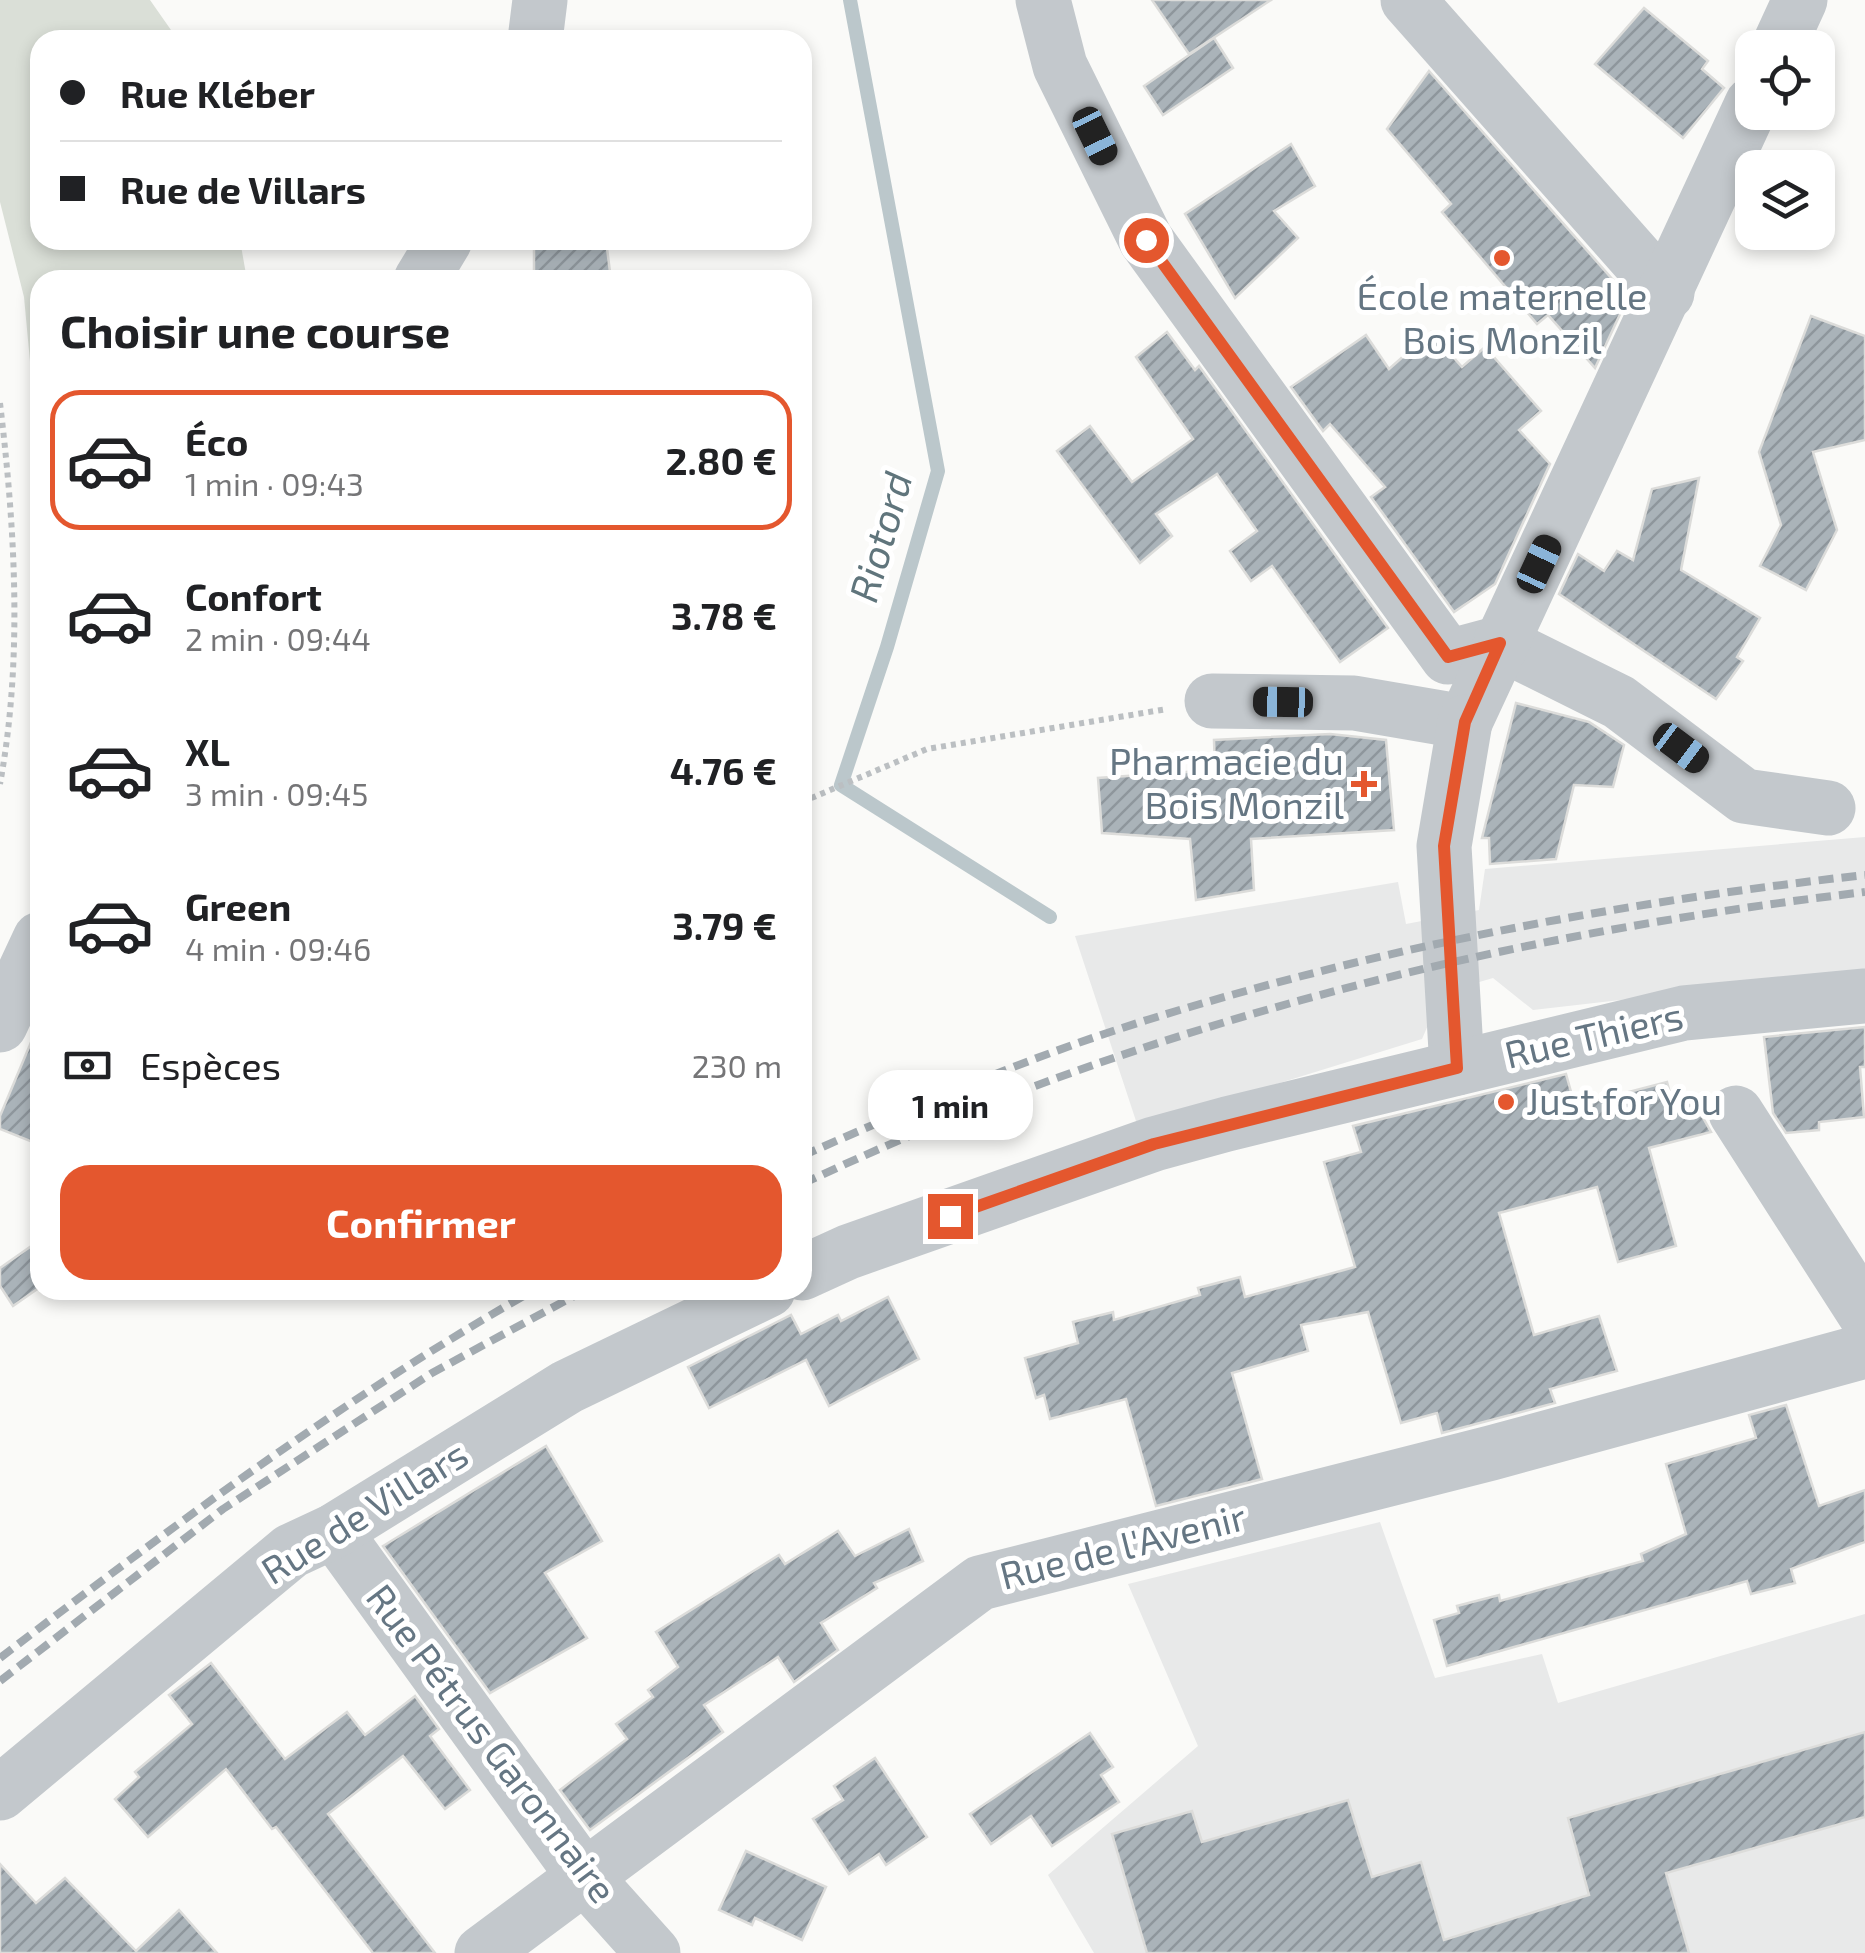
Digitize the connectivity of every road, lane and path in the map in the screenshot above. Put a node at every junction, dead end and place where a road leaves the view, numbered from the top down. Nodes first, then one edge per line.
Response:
1 (540, 0) edge
2 (1043, 0) edge
3 (1408, 0) edge
4 (1800, 0) edge
5 (537, 30) edge
6 (1786, 30) edge
7 (1740, 130) edge
8 (1666, 293) junction
9 (0, 404) edge
10 (1500, 643) junction
11 (1212, 701) joint
12 (1465, 722) junction
13 (0, 784) edge
14 (812, 798) edge
15 (1828, 808) dead end
16 (30, 960) edge
17 (1865, 996) edge
18 (0, 1025) edge
19 (1457, 1068) junction
20 (1736, 1112) dead end
21 (812, 1269) edge
22 (747, 1300) edge
23 (1865, 1314) edge
24 (1865, 1351) edge
25 (334, 1531) junction
26 (0, 1792) edge
27 (582, 1875) junction
28 (482, 1953) edge
29 (653, 1953) edge

1 - 5 street
2 - 10 street
3 - 8 street
4 - 6 street
7 - 8 street
8 - 10 street
9 - 13 path
10 - 12 street
10 - 15 street
11 - 12 street
11 - 14 path
12 - 19 street
16 - 18 street
17 - 19 street, Rue Thiers
19 - 21 street, Rue Thiers
20 - 23 street
22 - 25 street, Rue de Villars
24 - 27 street, Rue de l'Avenir
25 - 26 street, Rue de Villars
25 - 27 street, Rue Pétrus Garonnaire
27 - 28 street, Rue de l'Avenir
27 - 29 street, Rue Pétrus Garonnaire

